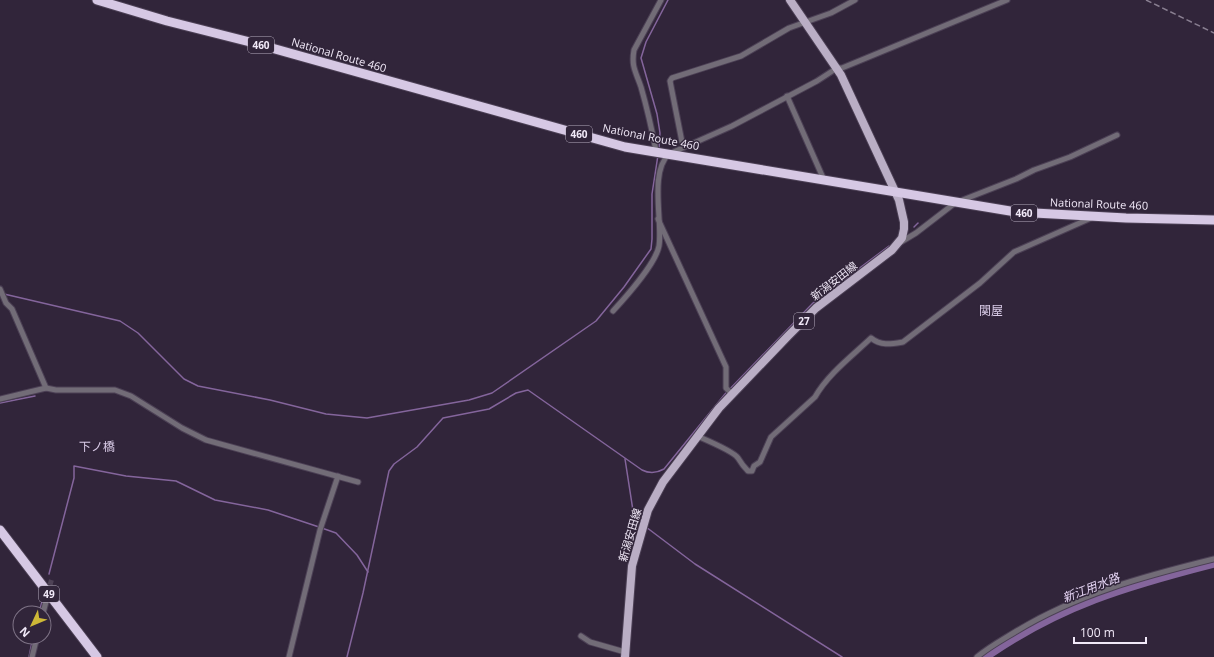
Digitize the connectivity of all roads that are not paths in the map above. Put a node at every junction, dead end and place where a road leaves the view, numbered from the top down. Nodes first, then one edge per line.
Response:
1 (97, 0) edge
2 (661, 0) edge
3 (790, 0) edge
4 (855, 0) edge
5 (1007, 0) edge
6 (806, 22) junction
7 (837, 68) junction
8 (787, 96) junction
9 (1117, 134) dead end
10 (683, 147) junction
11 (663, 153) junction
12 (824, 180) junction
13 (893, 191) junction
14 (955, 203) junction
15 (1094, 216) junction
16 (658, 218) junction
17 (1214, 220) edge
18 (898, 244) junction
19 (0, 289) edge
20 (614, 311) dead end
21 (46, 388) junction
22 (732, 394) junction
23 (0, 399) edge
24 (698, 436) junction
25 (338, 476) junction
26 (358, 482) dead end
27 (0, 530) edge
28 (1214, 559) edge
29 (47, 598) tunnel mouth
30 (45, 605) edge
31 (581, 636) dead end
32 (35, 645) edge
33 (625, 654) edge
34 (32, 657) edge
35 (97, 657) edge
36 (289, 657) edge
37 (977, 657) edge

1 - 11 highway, National Route 460 / 460
2 - 11 street
3 - 6 main road
4 - 6 street
5 - 7 street
6 - 7 main road
6 - 10 street
7 - 8 street
7 - 13 main road
8 - 10 street
8 - 12 street
9 - 14 street
10 - 11 street
11 - 12 highway, National Route 460 / 460
11 - 16 street
12 - 13 highway, National Route 460 / 460
13 - 14 highway, National Route 460 / 460
13 - 18 main road
14 - 15 highway, National Route 460 / 460
14 - 18 street
15 - 17 highway, National Route 460 / 460
15 - 24 street
16 - 20 street
16 - 22 street
18 - 22 main road, 新潟安田線 / 27
19 - 21 street
21 - 23 street
21 - 25 street
22 - 24 main road, 新潟安田線 / 27
24 - 33 main road, 新潟安田線 / 27
25 - 26 street
25 - 36 street
27 - 35 highway, 49
28 - 37 street
29 - 30 street
31 - 33 street
32 - 34 street

